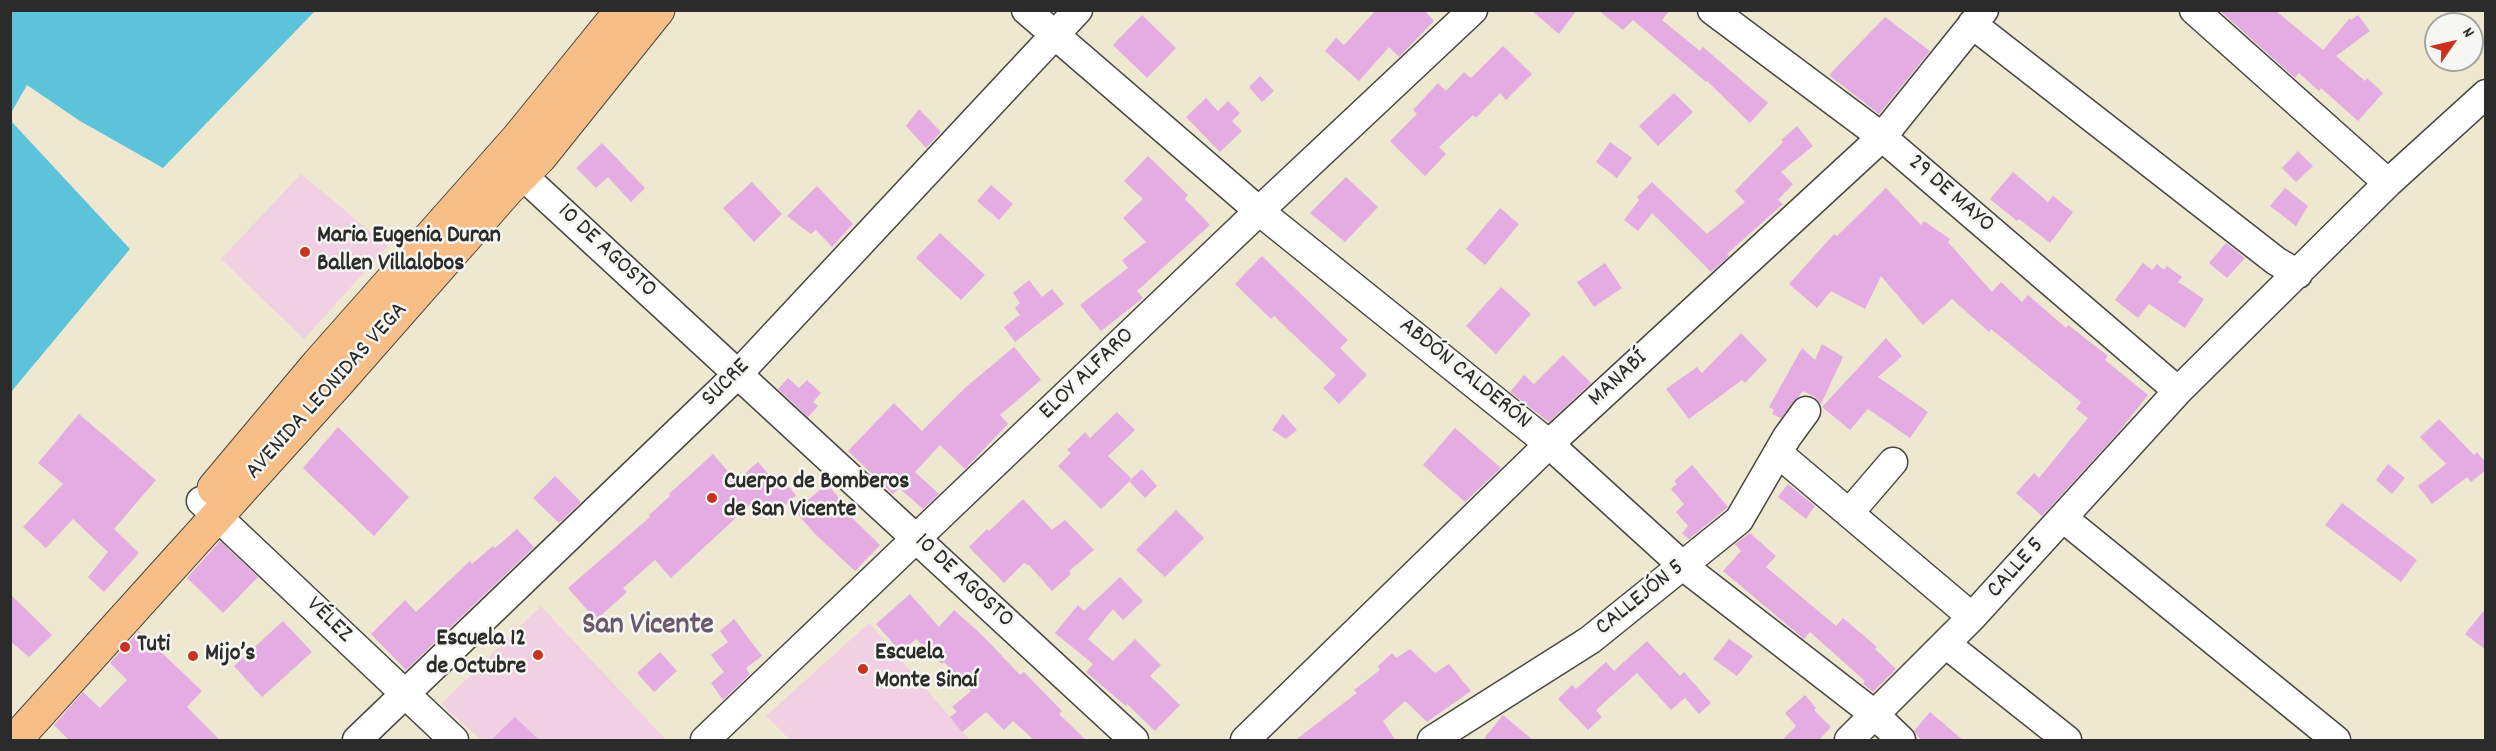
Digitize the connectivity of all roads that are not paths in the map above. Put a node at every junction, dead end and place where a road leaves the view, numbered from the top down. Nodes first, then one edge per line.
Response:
1 (622, 10) edge
2 (658, 10) edge
3 (1026, 10) edge
4 (1078, 10) edge
5 (1473, 10) edge
6 (1712, 10) edge
7 (2194, 10) edge
8 (1978, 17) edge
9 (1056, 35) junction
10 (2486, 94) edge
11 (1882, 137) junction
12 (512, 165) junction
13 (2388, 183) junction
14 (1259, 211) junction
15 (2298, 274) junction
16 (738, 374) junction
17 (2178, 391) junction
18 (1806, 411) dead end
19 (1549, 444) junction
20 (1779, 454) junction
21 (1893, 462) dead end
22 (209, 509) junction
23 (1850, 512) junction
24 (2063, 518) junction
25 (917, 540) junction
26 (1683, 566) junction
27 (1972, 617) junction
28 (1946, 644) junction
29 (405, 695) junction
30 (1874, 714) junction
31 (19, 729) edge
32 (1450, 736) edge
33 (357, 741) edge
34 (454, 741) edge
35 (705, 741) edge
36 (1134, 741) edge
37 (1245, 741) edge
38 (1849, 741) edge
39 (1901, 741) edge
40 (2067, 741) edge
41 (2336, 741) edge

1 - 12 highway, AVENIDA LEONIDAS VEGA
2 - 12 highway, AVENIDA LEONIDAS VEGA
3 - 9 street, ABDÓN CALDERÓN
4 - 9 street, SUCRE
5 - 14 street, ELOY ALFARO
6 - 11 street, 29 DE MAYO
7 - 13 street
8 - 11 street, MANABÍ
8 - 15 street
9 - 14 street, ABDÓN CALDERÓN
9 - 16 street, SUCRE
10 - 13 street, CALLE 5
11 - 17 street, 29 DE MAYO
11 - 19 street, MANABÍ
12 - 16 street, 10 DE AGOSTO
12 - 22 highway, AVENIDA LEONIDAS VEGA
13 - 15 street, CALLE 5
14 - 19 street, ABDÓN CALDERÓN
14 - 25 street, ELOY ALFARO
15 - 17 street, CALLE 5
16 - 25 street, 10 DE AGOSTO
16 - 29 street, SUCRE
17 - 24 street, CALLE 5
18 - 20 street, CALLEJÓN 5
19 - 26 street, ABDÓN CALDERÓN
19 - 37 street, MANABÍ
20 - 23 street
20 - 26 street, CALLEJÓN 5
21 - 23 street
22 - 29 street, VÉLEZ
22 - 31 highway, AVENIDA LEONIDAS VEGA
23 - 27 street
24 - 27 street, CALLE 5
24 - 41 street
25 - 35 street, ELOY ALFARO
25 - 36 street, 10 DE AGOSTO
26 - 30 street, ABDÓN CALDERÓN
26 - 32 street, CALLEJÓN 5
27 - 28 street, CALLE 5
28 - 30 street, CALLE 5
28 - 40 street
29 - 33 street, SUCRE
29 - 34 street, VÉLEZ
30 - 38 street, CALLE 5
30 - 39 street, ABDÓN CALDERÓN

